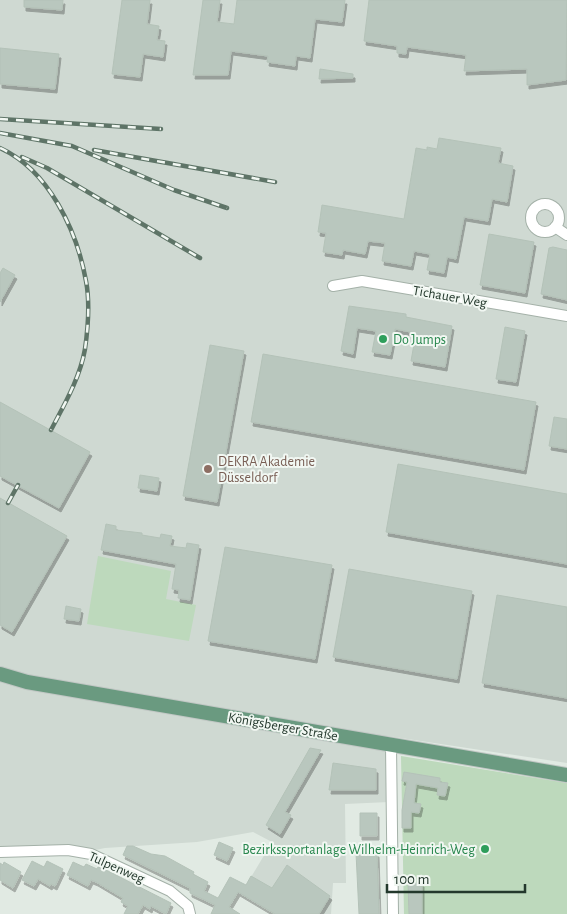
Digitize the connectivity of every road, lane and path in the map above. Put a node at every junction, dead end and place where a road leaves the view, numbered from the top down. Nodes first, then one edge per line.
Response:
1 (555, 228) dead end
2 (567, 235) edge
3 (333, 286) dead end
4 (567, 316) edge
5 (1, 676) edge
6 (391, 745) junction
7 (567, 776) edge
8 (0, 852) edge
9 (190, 914) edge
10 (393, 914) edge

1 - 2 street
3 - 4 street, Tichauer Weg
5 - 6 main road, Königsberger Straße
6 - 7 main road, Königsberger Straße
6 - 10 street
8 - 9 street, Tulpenweg

